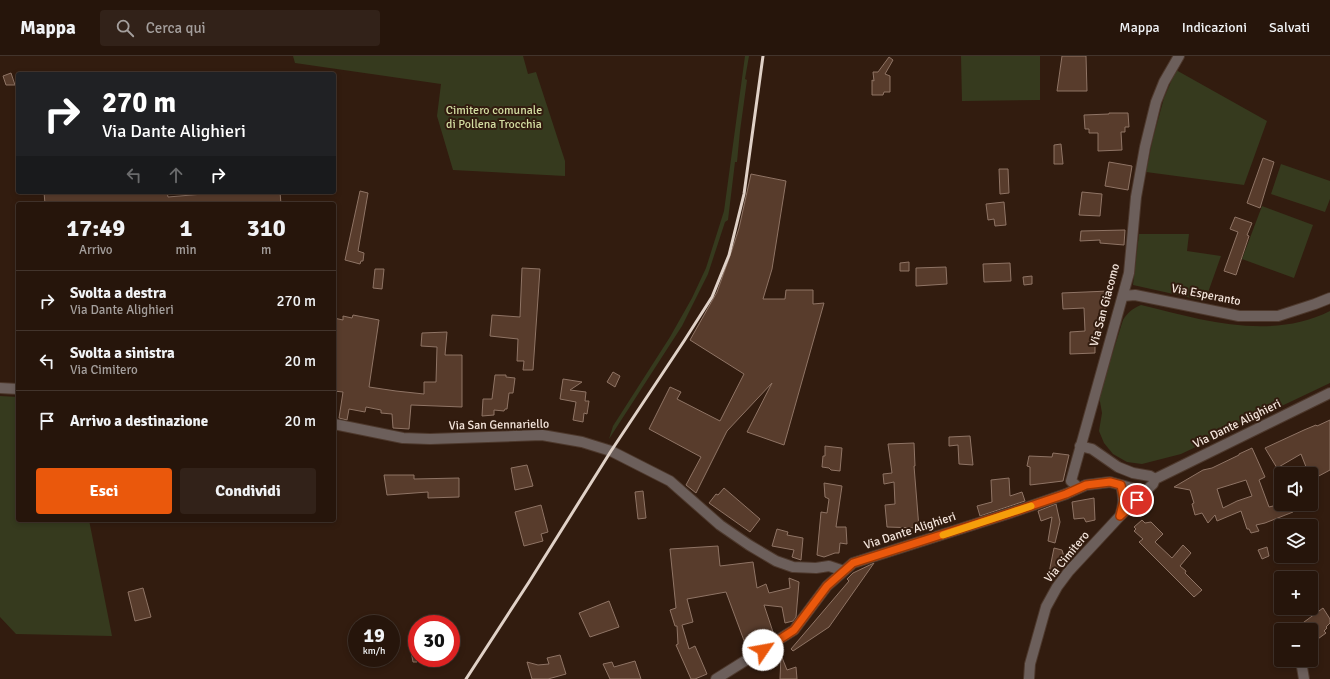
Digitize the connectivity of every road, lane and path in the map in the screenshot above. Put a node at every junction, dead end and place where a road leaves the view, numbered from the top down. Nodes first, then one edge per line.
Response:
1 (1179, 56) edge
2 (1123, 296) junction
3 (1330, 298) edge
4 (0, 388) edge
5 (16, 388) edge
6 (1330, 393) edge
7 (336, 424) edge
8 (1080, 446) junction
9 (1155, 479) junction
10 (1075, 485) junction
11 (1121, 485) junction
12 (1146, 491) junction
13 (1120, 516) junction
14 (844, 571) junction
15 (1302, 667) edge
16 (716, 679) edge
17 (1029, 679) edge
18 (1304, 679) edge

1 - 2 street, Via San Giacomo
2 - 3 street, Via Esperanto
2 - 8 street, Via San Giacomo
4 - 5 street
6 - 9 street, Via Dante Alighieri
7 - 14 street, Via San Gennariello
8 - 9 street
8 - 10 street, Via San Giacomo
9 - 12 street, Via Dante Alighieri
10 - 11 street, Via Dante Alighieri
10 - 14 street, Via Dante Alighieri
11 - 12 street, Via Dante Alighieri
11 - 13 street
12 - 13 street, Via Cimitero
13 - 17 street, Via Cimitero
14 - 16 street, Via Dante Alighieri
15 - 18 street

